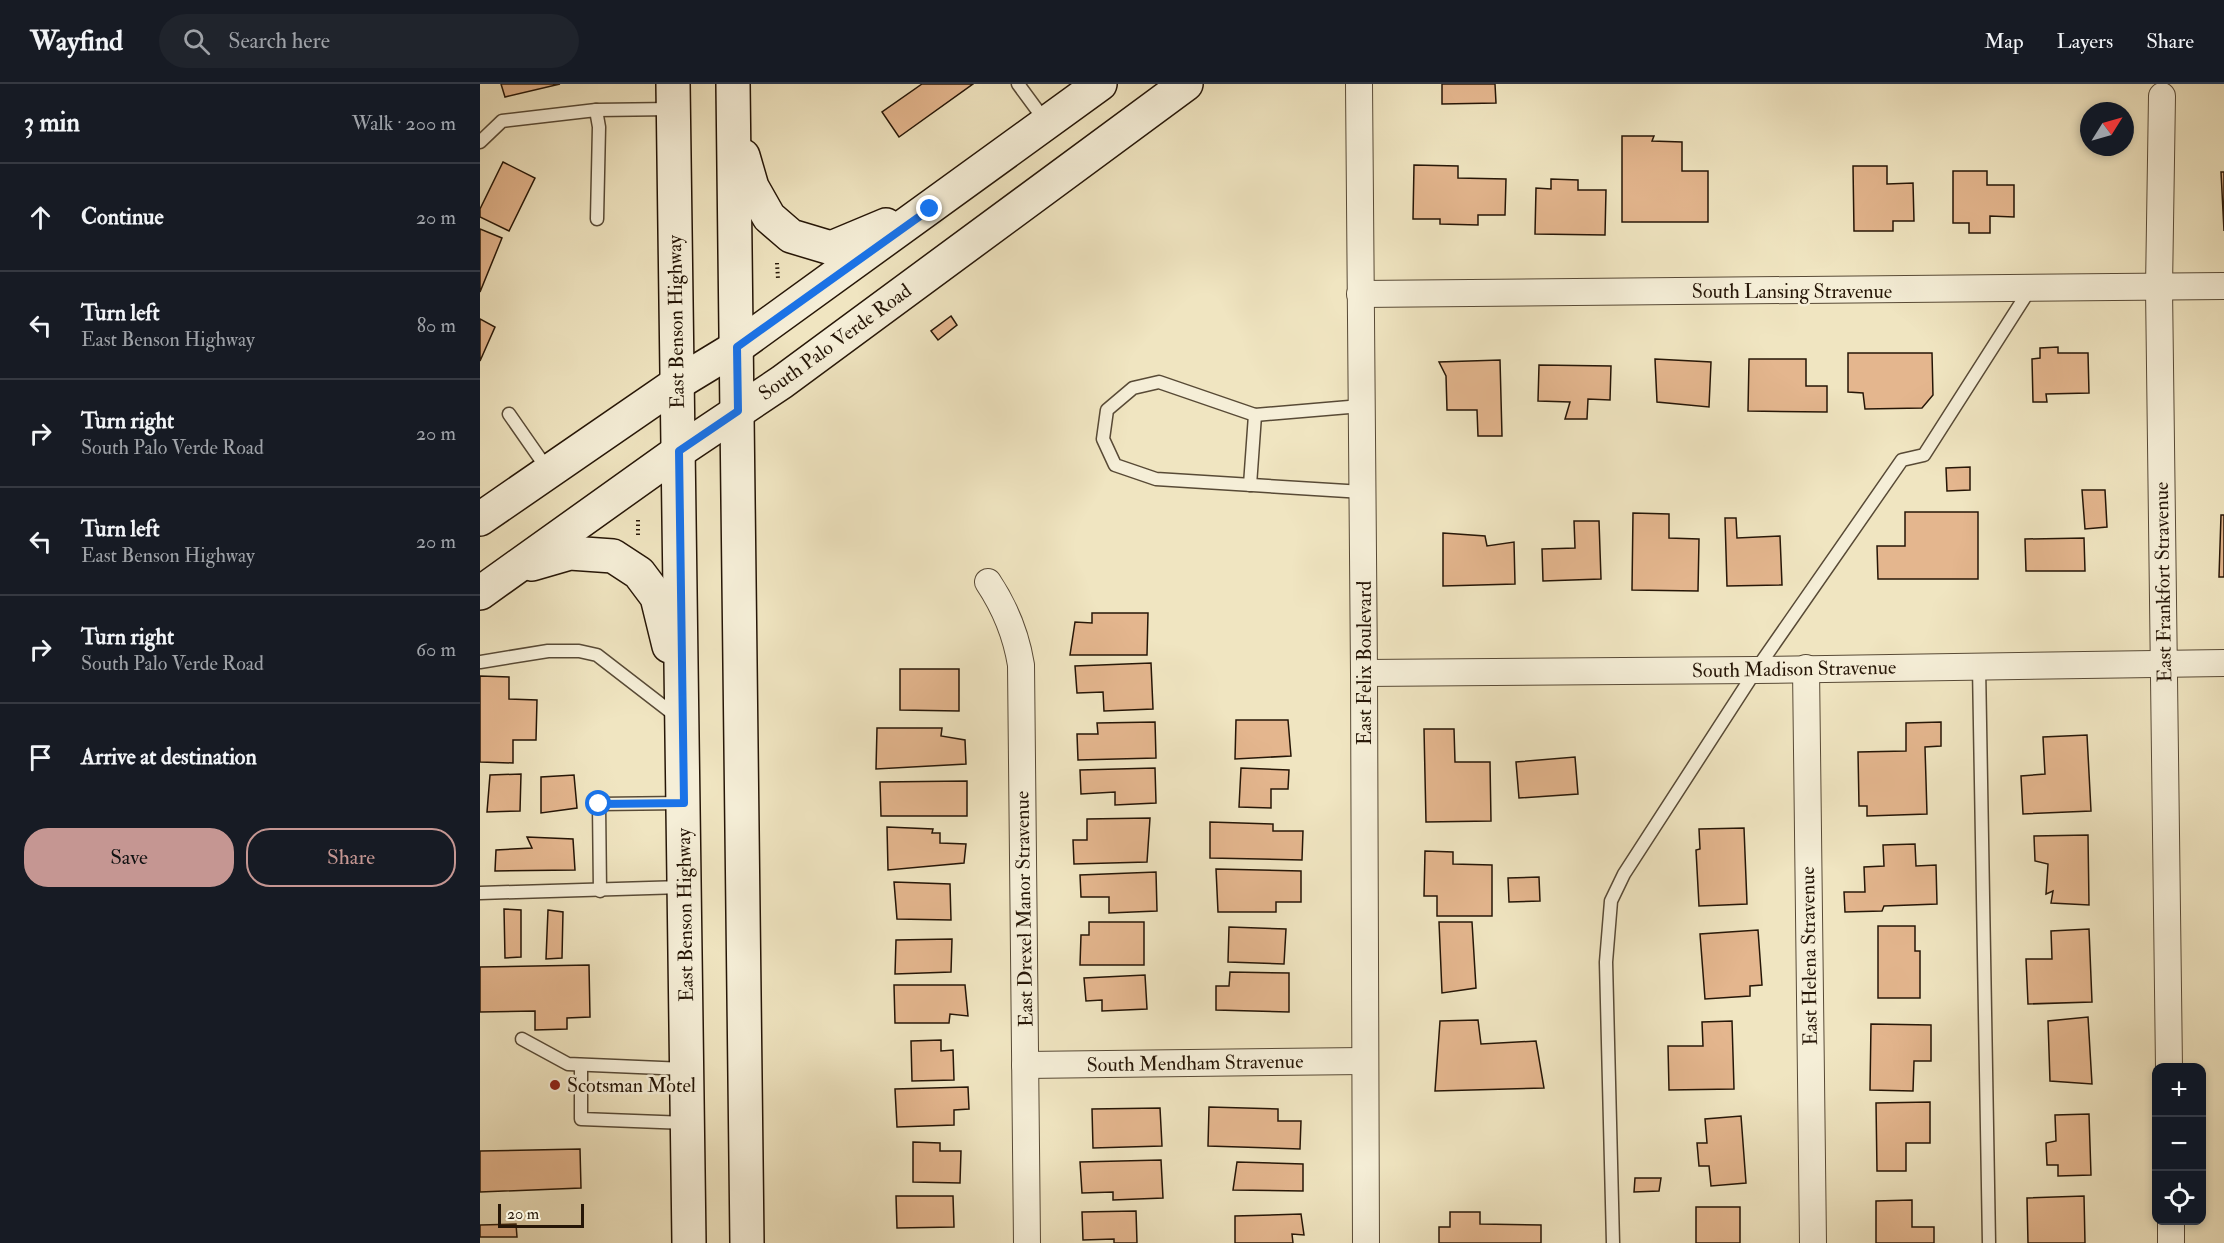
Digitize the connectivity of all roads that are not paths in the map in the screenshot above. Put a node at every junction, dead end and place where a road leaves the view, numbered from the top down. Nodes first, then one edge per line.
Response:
1 (733, 84) edge
2 (1018, 84) edge
3 (1100, 84) edge
4 (1186, 84) edge
5 (1359, 84) edge
6 (2166, 90) edge
7 (673, 97) edge
8 (596, 110) junction
9 (733, 121) junction
10 (1047, 123) junction
11 (480, 142) edge
12 (930, 209) junction
13 (597, 219) dead end
14 (2224, 286) edge
15 (2159, 288) junction
16 (2030, 289) junction
17 (1360, 294) junction
18 (737, 347) junction
19 (676, 384) junction
20 (1361, 406) junction
21 (738, 411) junction
22 (509, 414) dead end
23 (1255, 415) junction
24 (679, 451) junction
25 (549, 472) junction
26 (1250, 485) junction
27 (1363, 492) junction
28 (480, 519) edge
29 (513, 570) junction
30 (988, 582) dead end
31 (480, 593) edge
32 (480, 662) edge
33 (2164, 663) junction
34 (2224, 663) edge
35 (1979, 666) junction
36 (1806, 668) junction
37 (1756, 670) junction
38 (1364, 673) junction
39 (682, 720) junction
40 (684, 803) junction
41 (685, 887) junction
42 (600, 891) junction
43 (480, 893) edge
44 (522, 1039) dead end
45 (1364, 1061) junction
46 (2169, 1063) edge
47 (581, 1065) junction
48 (1025, 1065) junction
49 (687, 1069) junction
50 (688, 1123) junction
51 (2171, 1225) edge
52 (689, 1243) edge
53 (747, 1243) edge
54 (1027, 1243) edge
55 (1366, 1243) edge
56 (1613, 1243) edge
57 (1813, 1243) edge
58 (1989, 1243) edge
59 (2171, 1243) edge

1 - 9 main road
2 - 10 lane
3 - 10 main road
4 - 21 main road, South Palo Verde Road
5 - 17 street, East Felix Boulevard
6 - 15 street, East Frankfort Stravenue
7 - 8 lane
7 - 19 main road, East Benson Highway
8 - 11 lane
8 - 13 lane
9 - 12 main road
9 - 18 main road
10 - 12 main road
12 - 18 main road
14 - 15 street, South Lansing Stravenue
15 - 16 street, South Lansing Stravenue
15 - 33 street, East Frankfort Stravenue
16 - 17 street, South Lansing Stravenue
16 - 37 lane
17 - 20 street, East Felix Boulevard
18 - 19 main road
18 - 21 main road
19 - 24 main road, East Benson Highway
19 - 25 main road
20 - 23 lane
20 - 27 street, East Felix Boulevard
21 - 24 main road, South Palo Verde Road
21 - 53 main road
22 - 25 lane
23 - 26 lane
23 - 26 lane
24 - 29 main road, South Palo Verde Road
24 - 39 main road, East Benson Highway
25 - 28 main road
26 - 27 lane
27 - 38 street, East Felix Boulevard
29 - 31 main road, South Palo Verde Road
29 - 39 main road
30 - 48 street, East Drexel Manor Stravenue
32 - 39 lane
33 - 34 street, South Madison Stravenue
33 - 35 street, South Madison Stravenue
33 - 46 street, East Frankfort Stravenue
35 - 36 street, South Madison Stravenue
35 - 58 lane
36 - 37 street, South Madison Stravenue
36 - 57 street, East Helena Stravenue
37 - 38 street, South Madison Stravenue
37 - 56 lane
38 - 45 street, East Felix Boulevard
39 - 40 main road, East Benson Highway
40 - 41 main road, East Benson Highway
40 - 42 lane
41 - 42 lane
41 - 49 main road, East Benson Highway
42 - 43 lane
44 - 47 lane
45 - 48 street, South Mendham Stravenue
45 - 55 street, East Felix Boulevard
47 - 49 lane
47 - 50 lane
48 - 54 street, East Drexel Manor Stravenue
49 - 50 main road, East Benson Highway
50 - 52 main road, East Benson Highway
51 - 59 street

